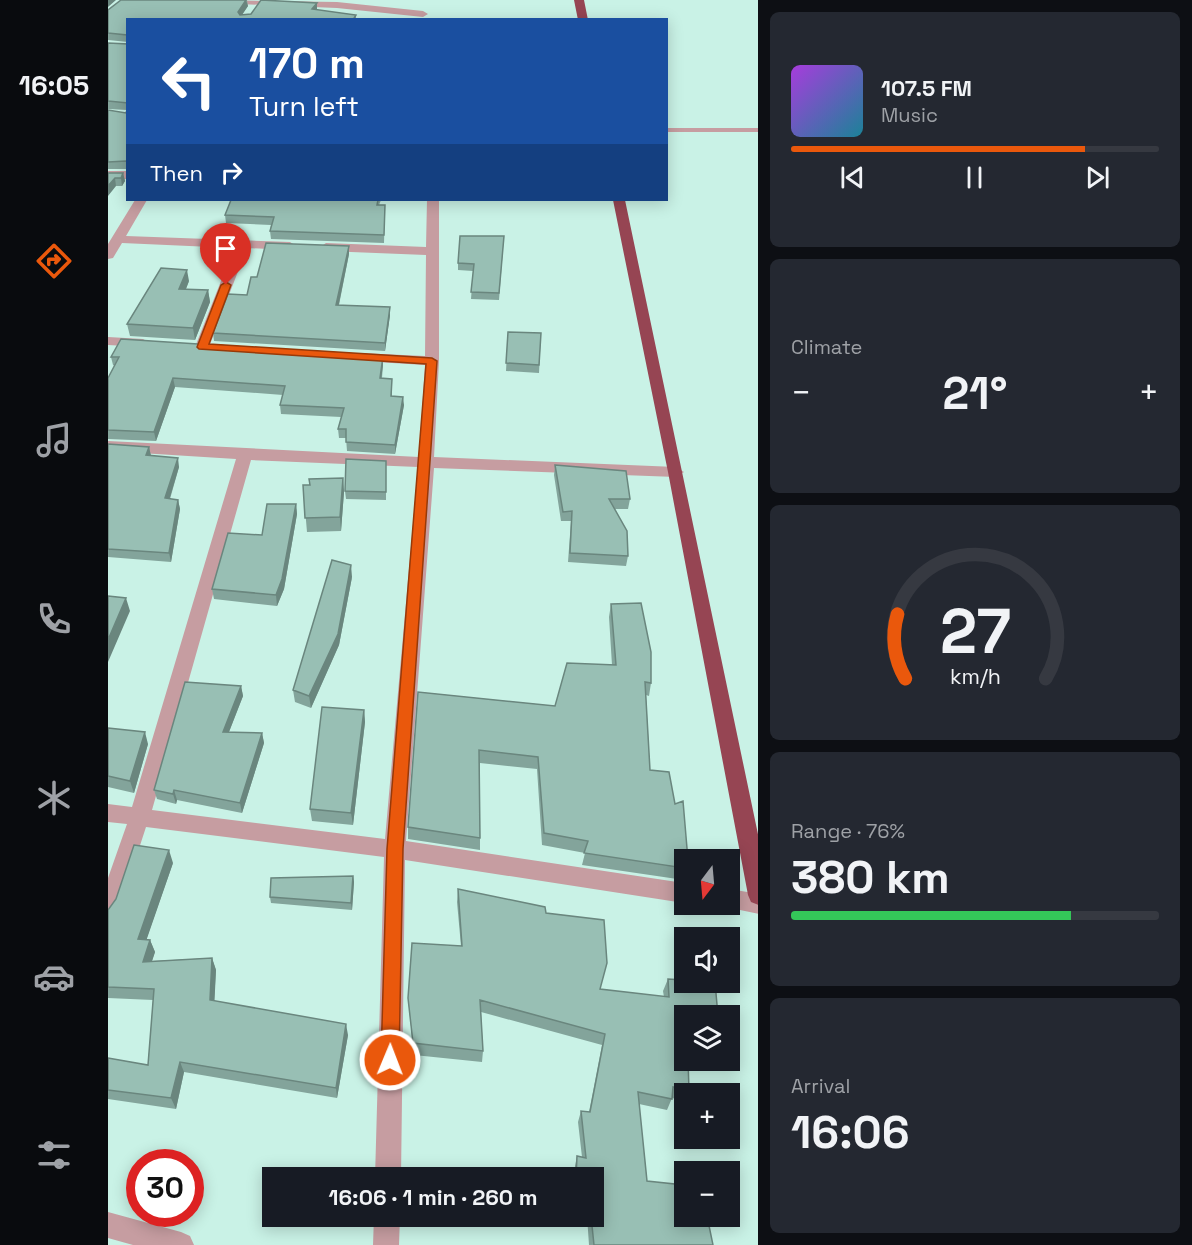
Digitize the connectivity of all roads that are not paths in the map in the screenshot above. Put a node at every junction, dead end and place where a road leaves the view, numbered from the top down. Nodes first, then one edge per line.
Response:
1 (217, 0) edge
2 (579, 0) edge
3 (258, 2) junction
4 (252, 11) edge
5 (423, 14) edge
6 (583, 18) edge
7 (668, 130) edge
8 (758, 130) edge
9 (108, 175) edge
10 (126, 175) edge
11 (140, 201) edge
12 (433, 201) edge
13 (619, 201) edge
14 (118, 239) junction
15 (242, 244) junction
16 (432, 251) junction
17 (108, 255) edge
18 (108, 341) edge
19 (155, 344) edge
20 (202, 347) edge
21 (340, 356) edge
22 (432, 361) junction
23 (108, 446) edge
24 (245, 454) junction
25 (426, 463) junction
26 (676, 472) junction
27 (108, 813) edge
28 (139, 818) junction
29 (395, 849) junction
30 (674, 891) edge
31 (758, 891) edge
32 (740, 901) edge
33 (758, 904) edge
34 (108, 910) edge
35 (388, 1167) edge
36 (108, 1225) edge
37 (387, 1227) edge
38 (181, 1245) edge
39 (386, 1245) edge

1 - 3 street
2 - 6 highway
3 - 4 street
3 - 5 street
7 - 8 lane
9 - 10 street
11 - 14 street
12 - 16 street
13 - 26 highway
14 - 15 street
14 - 17 street
15 - 16 street
15 - 20 street
16 - 22 street
18 - 19 street
21 - 22 street
22 - 25 street
23 - 24 street
24 - 25 street
24 - 28 street
25 - 26 street
25 - 29 street
26 - 31 highway
27 - 28 street
28 - 29 street
28 - 34 street
29 - 30 street
29 - 35 street
32 - 33 street
36 - 38 street
37 - 39 street

